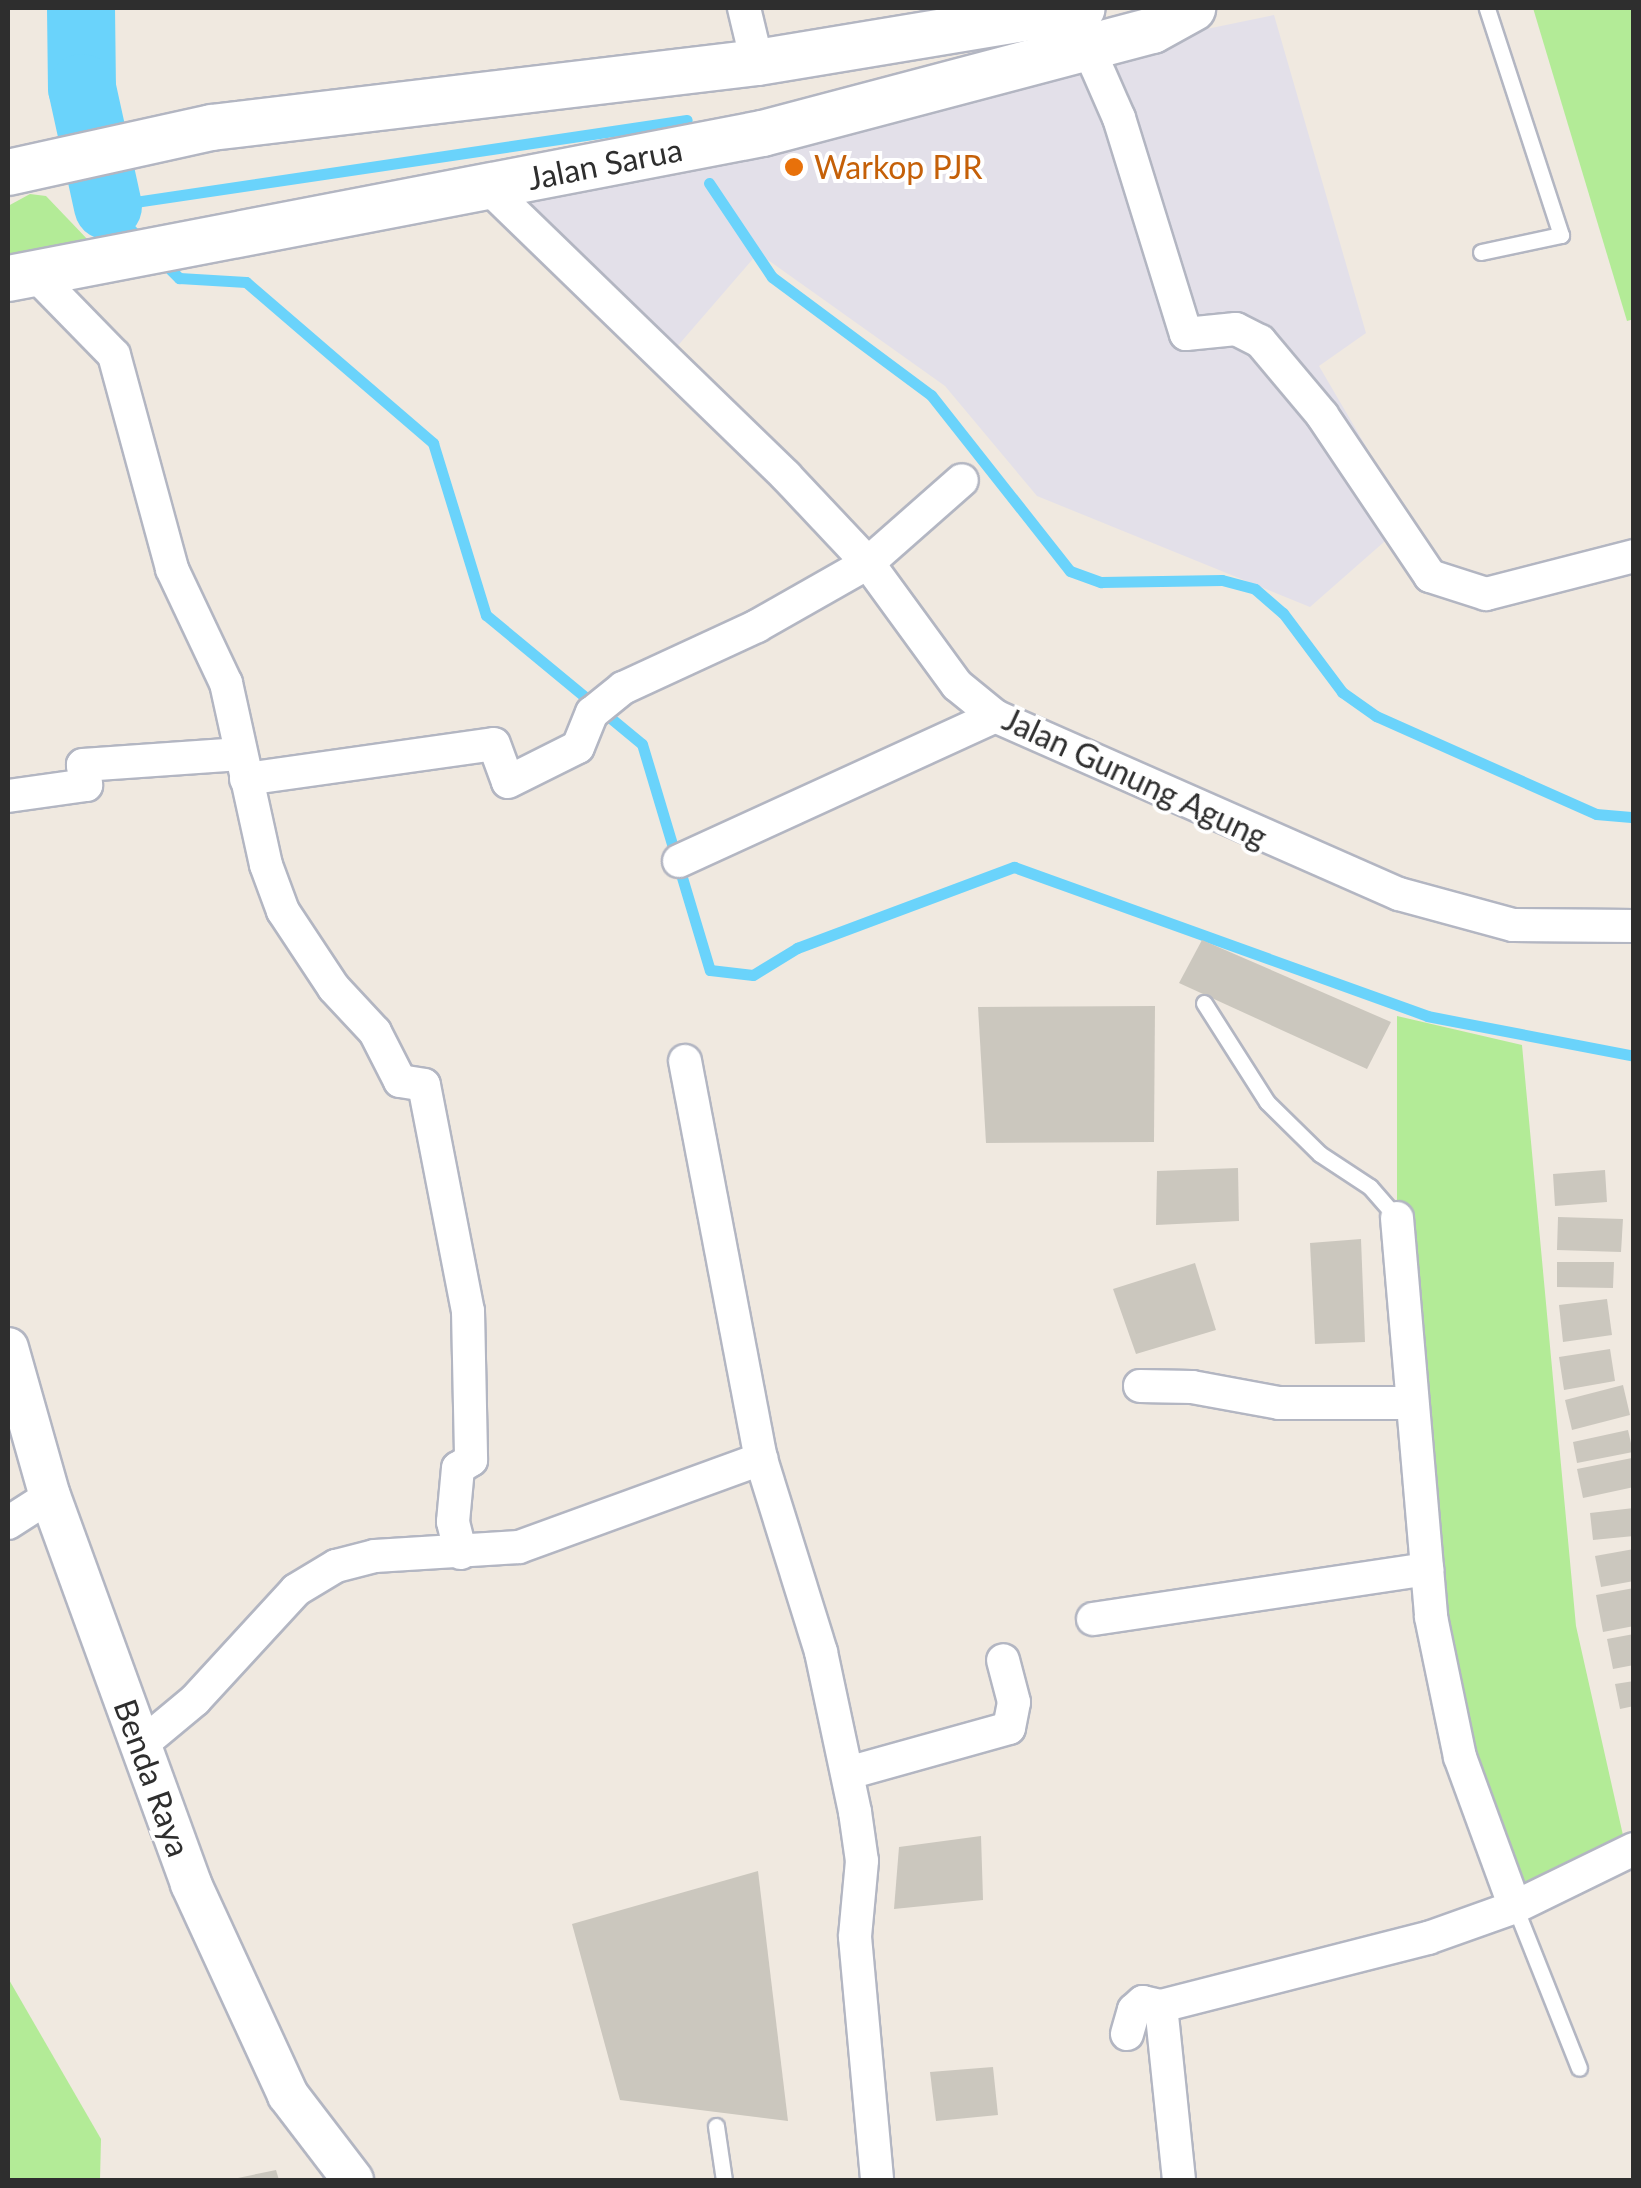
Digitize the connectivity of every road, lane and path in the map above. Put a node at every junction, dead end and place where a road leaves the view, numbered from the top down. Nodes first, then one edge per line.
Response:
1 (744, 8) edge
2 (1192, 8) edge
3 (1487, 8) edge
4 (1080, 21) edge
5 (757, 62) junction
6 (16, 162) edge
7 (488, 187) junction
8 (1481, 252) dead end
9 (20, 275) edge
10 (962, 480) dead end
11 (1634, 556) edge
12 (868, 562) junction
13 (996, 716) junction
14 (244, 766) junction
15 (8, 796) edge
16 (679, 861) dead end
17 (1634, 926) edge
18 (1204, 1003) dead end
19 (685, 1061) dead end
20 (1397, 1218) joint
21 (8, 1348) edge
22 (1140, 1386) dead end
23 (1412, 1402) junction
24 (761, 1459) junction
25 (50, 1496) junction
26 (8, 1523) edge
27 (460, 1552) junction
28 (1426, 1568) junction
29 (1093, 1619) dead end
30 (1002, 1660) dead end
31 (141, 1745) junction
32 (848, 1773) junction
33 (1634, 1850) edge
34 (1514, 1907) junction
35 (1161, 2006) junction
36 (1127, 2034) dead end
37 (1580, 2068) dead end
38 (716, 2126) dead end
39 (354, 2180) edge
40 (724, 2180) edge
41 (877, 2180) edge
42 (1179, 2180) edge

1 - 5 street
2 - 4 main road, Jalan Sarua
3 - 8 lane
4 - 5 main road, Jalan Sarua
4 - 7 main road, Jalan Sarua
4 - 11 street
5 - 6 main road, Jalan Sarua
7 - 9 main road, Jalan Sarua
7 - 12 street, Jalan Gunung Agung
9 - 14 street
10 - 12 street
12 - 13 street, Jalan Gunung Agung
12 - 14 street
13 - 16 street
13 - 17 street, Jalan Gunung Agung
14 - 15 street
14 - 27 street
18 - 20 lane
19 - 24 street
20 - 23 street
21 - 25 street, Benda Raya
22 - 23 street
23 - 28 street
24 - 27 street
24 - 32 street
25 - 26 street
25 - 31 street, Benda Raya
27 - 31 street
28 - 29 street
28 - 34 street
30 - 32 street
31 - 39 street, Benda Raya
32 - 41 street
33 - 34 street
34 - 35 street
34 - 37 lane
35 - 36 street
35 - 42 street
38 - 40 lane

